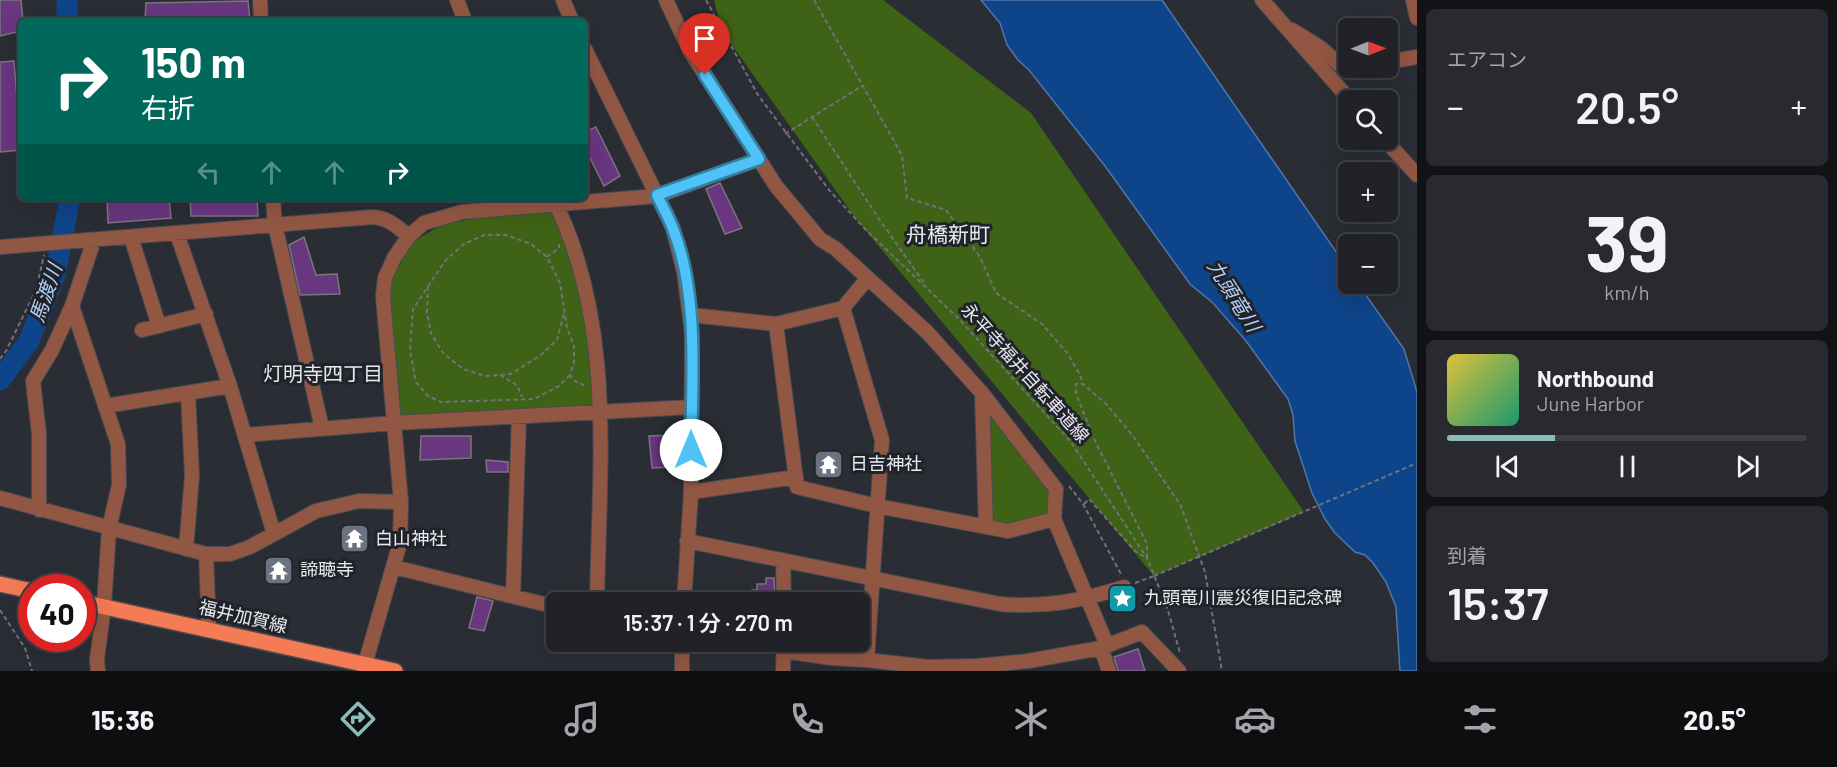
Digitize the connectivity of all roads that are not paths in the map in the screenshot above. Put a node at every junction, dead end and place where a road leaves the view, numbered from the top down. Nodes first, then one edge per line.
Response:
1 (260, 0) edge
2 (456, 0) edge
3 (562, 0) edge
4 (666, 0) edge
5 (1262, 0) edge
6 (1413, 0) edge
7 (261, 18) edge
8 (464, 18) edge
9 (571, 18) edge
10 (1417, 18) edge
11 (1284, 26) junction
12 (588, 55) edge
13 (1417, 57) edge
14 (1398, 60) edge
15 (1338, 64) edge
16 (1341, 90) edge
17 (1394, 150) edge
18 (759, 159) junction
19 (1417, 175) edge
20 (657, 195) junction
21 (588, 199) edge
22 (273, 201) edge
23 (554, 201) edge
24 (275, 225) junction
25 (177, 234) junction
26 (409, 236) junction
27 (131, 237) junction
28 (94, 240) junction
29 (0, 247) edge
30 (867, 279) junction
31 (72, 306) junction
32 (843, 308) junction
33 (206, 314) junction
34 (691, 315) junction
35 (776, 324) junction
36 (159, 326) junction
37 (142, 330) dead end
38 (230, 386) junction
39 (188, 393) junction
40 (982, 393) junction
41 (105, 406) junction
42 (692, 407) junction
43 (600, 412) junction
44 (519, 416) junction
45 (394, 423) junction
46 (322, 428) junction
47 (245, 435) junction
48 (796, 477) junction
49 (691, 492) junction
50 (0, 498) edge
51 (401, 502) junction
52 (877, 506) junction
53 (39, 510) junction
54 (1054, 519) junction
55 (986, 527) junction
56 (110, 529) junction
57 (274, 534) junction
58 (687, 541) junction
59 (186, 549) junction
60 (206, 554) junction
61 (783, 560) junction
62 (394, 567) junction
63 (872, 578) junction
64 (0, 584) edge
65 (1119, 585) road end
66 (18, 588) edge
67 (597, 592) edge
68 (685, 592) edge
69 (784, 592) edge
70 (513, 596) junction
71 (1088, 599) junction
72 (546, 604) edge
73 (96, 605) edge
74 (104, 606) junction
75 (209, 629) junction
76 (1104, 646) junction
77 (682, 652) edge
78 (784, 652) edge
79 (805, 652) edge
80 (867, 660) junction
81 (1181, 666) edge
82 (364, 667) edge
83 (977, 669) edge
84 (98, 671) edge
85 (395, 671) edge
86 (682, 671) edge
87 (783, 671) edge
88 (1109, 671) edge

1 - 7 street
2 - 8 street
3 - 9 street
4 - 18 street
5 - 11 street
6 - 10 street
11 - 15 street
11 - 16 street
12 - 20 street
13 - 14 street
17 - 19 street
18 - 20 street
18 - 30 street
20 - 21 street
20 - 34 street
22 - 24 street
23 - 26 street
23 - 43 street
24 - 25 street
24 - 26 street
24 - 46 street
25 - 27 street
25 - 33 street
26 - 45 street
27 - 28 street
27 - 36 street
28 - 29 street
28 - 31 street
30 - 32 street
30 - 40 street
31 - 41 street
31 - 53 street
32 - 35 street
32 - 52 street
33 - 36 street
33 - 38 street
34 - 35 street
34 - 42 street
35 - 48 street
36 - 37 street
38 - 39 street
38 - 47 street
39 - 41 street
39 - 59 street
40 - 54 street
40 - 55 street
41 - 56 street
42 - 43 street
42 - 49 street
43 - 44 street
43 - 67 street
44 - 45 street
44 - 70 street
45 - 46 street
45 - 51 street
46 - 47 street
47 - 57 street
48 - 49 street
48 - 52 street
49 - 58 street
50 - 53 street
51 - 57 street
51 - 62 street
52 - 55 street
52 - 63 street
53 - 56 street
54 - 55 street
54 - 71 street
56 - 59 street
56 - 74 street
57 - 60 street
58 - 61 street
58 - 68 street
59 - 60 street
60 - 75 street
61 - 63 street
61 - 69 street
62 - 70 street
62 - 82 street
63 - 71 street
63 - 80 street
64 - 66 main road
65 - 71 street
70 - 72 street
71 - 76 street
73 - 74 main road, 福井加賀線
74 - 75 main road, 福井加賀線
74 - 84 street
75 - 82 main road, 福井加賀線
76 - 81 street
76 - 83 street
76 - 88 street
77 - 86 street
78 - 87 street
79 - 80 street
80 - 83 street
82 - 85 main road, 福井加賀線

